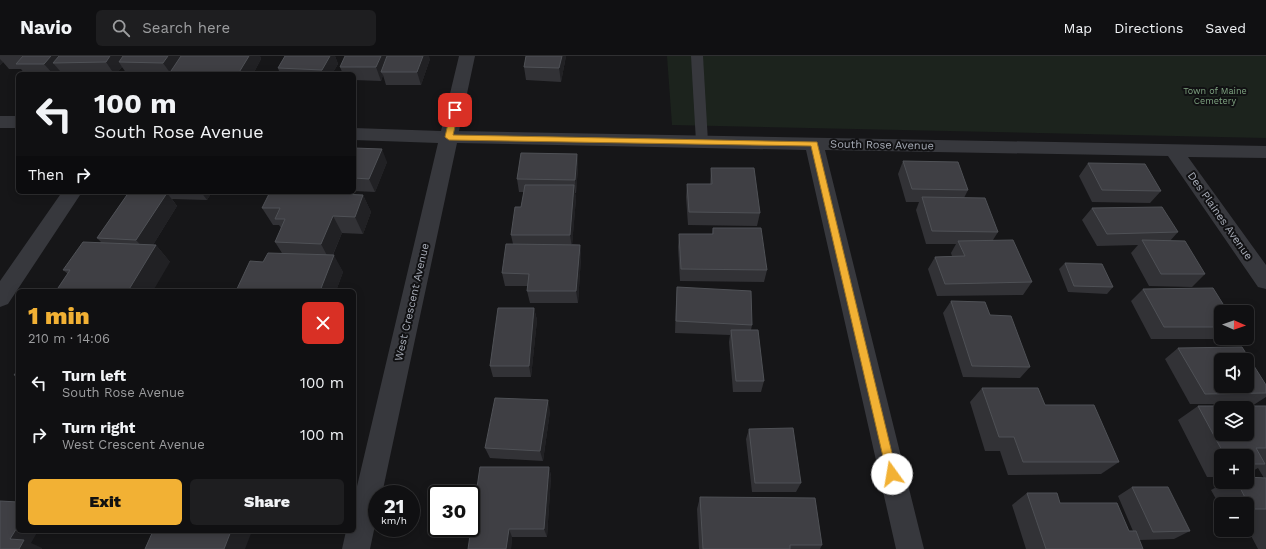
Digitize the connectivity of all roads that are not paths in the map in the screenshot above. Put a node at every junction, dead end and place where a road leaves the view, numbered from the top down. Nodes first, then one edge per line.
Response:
1 (467, 56) edge
2 (697, 56) edge
3 (0, 122) edge
4 (16, 122) edge
5 (356, 134) edge
6 (449, 137) junction
7 (702, 142) junction
8 (814, 144) junction
9 (1174, 150) junction
10 (1266, 152) edge
11 (71, 194) edge
12 (1266, 281) edge
13 (0, 298) edge
14 (356, 549) edge
15 (910, 549) edge

1 - 6 street, West Crescent Avenue
2 - 7 lane
3 - 4 street
5 - 6 street, South Rose Avenue
6 - 7 street, South Rose Avenue
6 - 14 street, West Crescent Avenue
7 - 8 street, South Rose Avenue
8 - 9 street, South Rose Avenue
8 - 15 street
9 - 10 street, South Rose Avenue
9 - 12 street, Des Plaines Avenue
11 - 13 street

